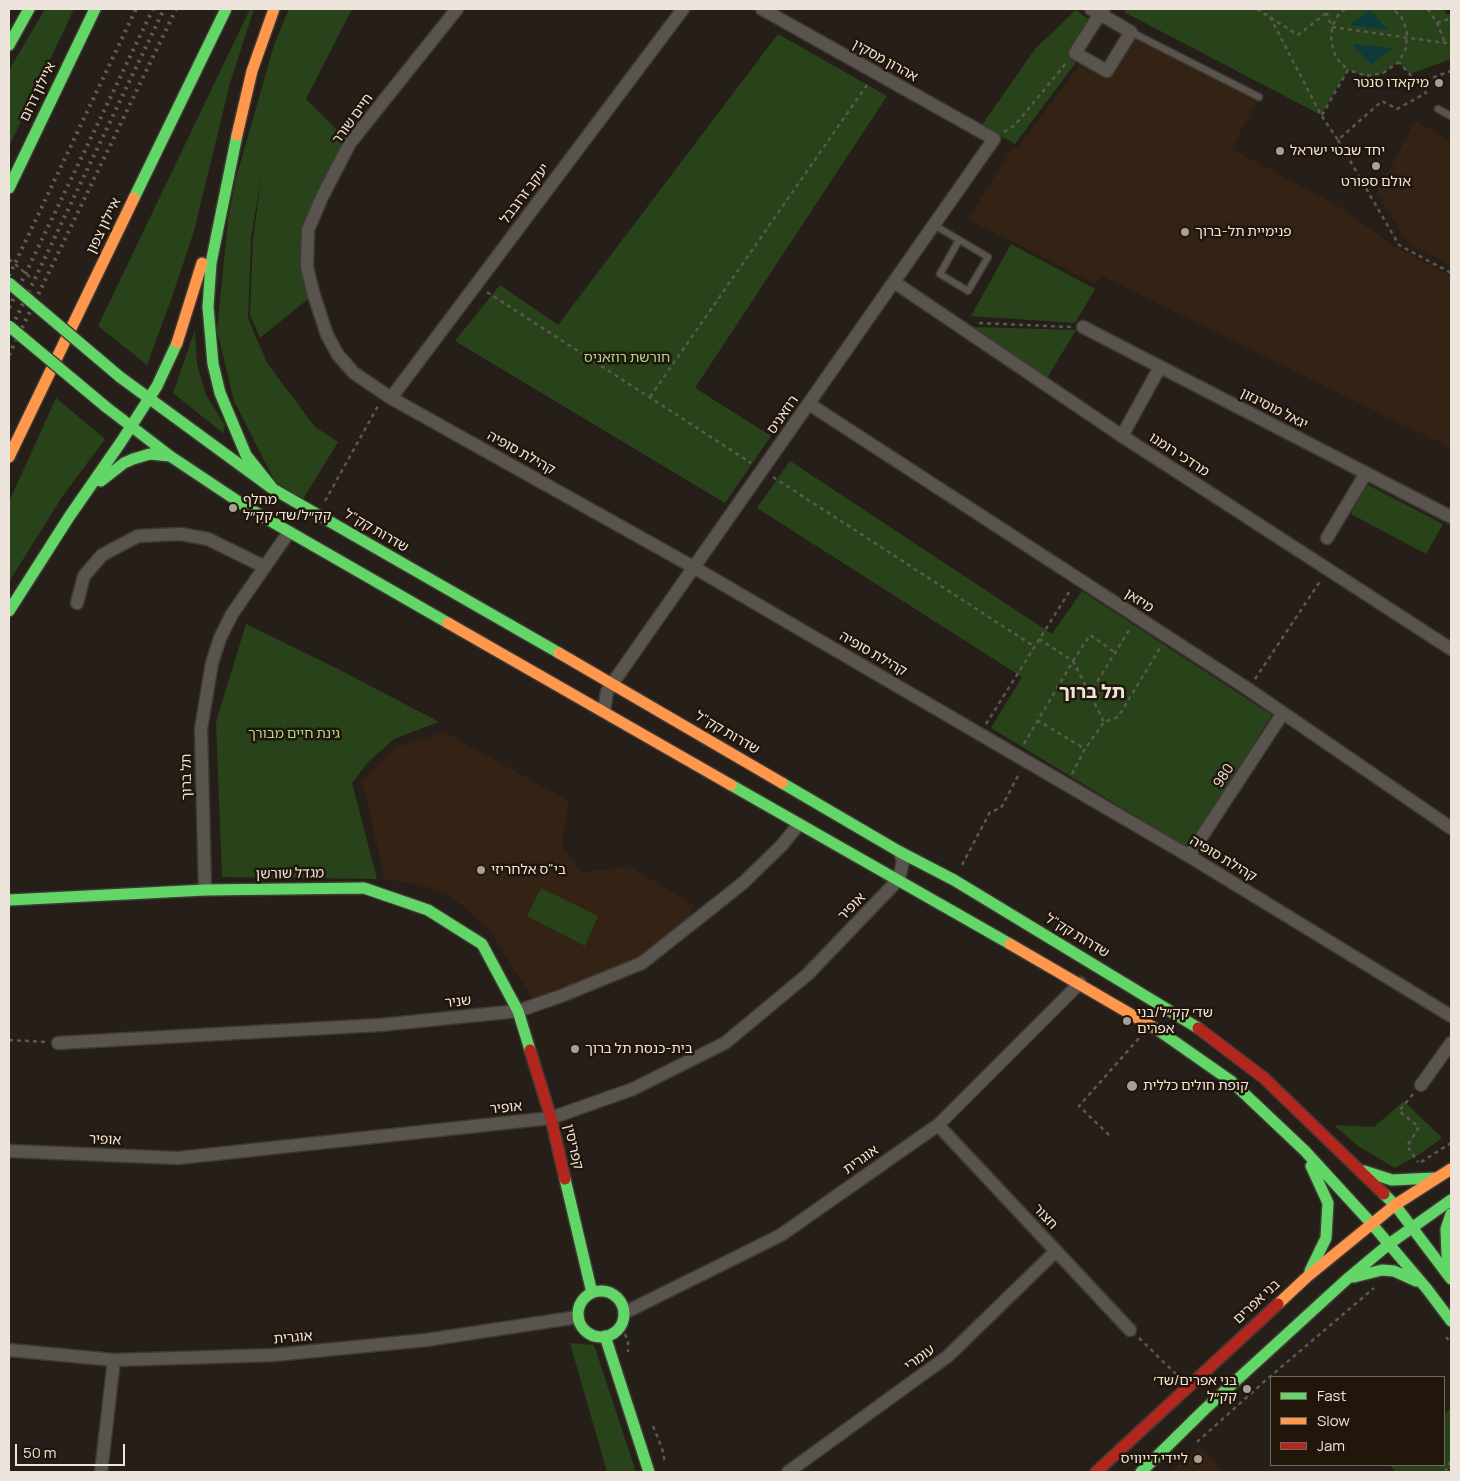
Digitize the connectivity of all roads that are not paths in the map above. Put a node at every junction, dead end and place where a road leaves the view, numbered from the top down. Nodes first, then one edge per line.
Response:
1 (28, 9) edge
2 (95, 9) edge
3 (226, 9) edge
4 (274, 9) edge
5 (457, 9) edge
6 (683, 9) edge
7 (762, 9) edge
8 (1099, 11) edge
9 (1131, 32) junction
10 (9, 44) edge
11 (1259, 97) dead end
12 (1438, 109) dead end
13 (1451, 116) edge
14 (994, 139) joint
15 (9, 188) edge
16 (222, 200) junction
17 (934, 225) junction
18 (959, 240) junction
19 (894, 282) junction
20 (9, 284) edge
21 (313, 292) joint
22 (9, 326) edge
23 (1083, 327) road end
24 (1160, 367) junction
25 (388, 396) junction
26 (149, 399) junction
27 (809, 404) junction
28 (131, 427) junction
29 (1122, 436) junction
30 (170, 456) junction
31 (9, 457) edge
32 (1366, 473) junction
33 (273, 489) junction
34 (84, 495) junction
35 (1451, 517) edge
36 (288, 532) junction
37 (1327, 538) dead end
38 (265, 567) junction
39 (695, 568) junction
40 (77, 603) dead end
41 (9, 612) edge
42 (1451, 648) edge
43 (612, 684) junction
44 (604, 711) junction
45 (1283, 713) junction
46 (799, 824) junction
47 (1451, 828) edge
48 (900, 852) junction
49 (1190, 856) junction
50 (899, 879) junction
51 (205, 890) junction
52 (9, 900) edge
53 (1080, 983) junction
54 (518, 1011) junction
55 (1451, 1016) edge
56 (58, 1043) road end
57 (1451, 1044) edge
58 (1421, 1085) road end
59 (551, 1118) junction
60 (938, 1125) junction
61 (9, 1151) edge
62 (1304, 1151) junction
63 (1360, 1169) junction
64 (1451, 1169) edge
65 (1436, 1178) junction
66 (1451, 1200) edge
67 (1395, 1205) junction
68 (1451, 1214) edge
69 (1371, 1223) junction
70 (1413, 1227) junction
71 (1389, 1244) junction
72 (1056, 1251) junction
73 (1451, 1272) edge
74 (1308, 1276) junction
75 (1451, 1279) edge
76 (1346, 1280) junction
77 (1427, 1289) junction
78 (592, 1293) junction
79 (624, 1312) junction
80 (578, 1317) junction
81 (1451, 1321) edge
82 (1130, 1330) road end
83 (605, 1336) junction
84 (9, 1350) edge
85 (114, 1360) junction
86 (102, 1472) edge
87 (649, 1472) edge
88 (788, 1472) edge
89 (1096, 1472) edge
90 (1141, 1472) edge

1 - 10 main road
2 - 15 main road, איילון דרום
3 - 31 main road, איילון צפון
4 - 16 main road
5 - 21 street, חיים שורר
6 - 25 street, יעקב זרובבל
7 - 14 street, אהרון מסקין
8 - 9 street
8 - 9 street
9 - 11 lane
12 - 13 lane
14 - 17 street, רוזאניס
16 - 26 main road
16 - 33 main road
17 - 18 lane
17 - 19 street, רוזאניס
18 - 18 lane
19 - 27 street, רוזאניס
19 - 29 street, מרדכי רומנו
20 - 26 main road, שדרות קק"ל, bridge
21 - 25 street, קהילת סופיה
22 - 28 main road, bridge
23 - 24 street, יגאל מוסינזון
24 - 29 street
24 - 32 street, יגאל מוסינזון
25 - 39 street, קהילת סופיה
26 - 28 main road
26 - 33 main road, שדרות קק"ל
27 - 39 street, רוזאניס
27 - 45 street, מיזאן
28 - 30 main road
28 - 34 main road
29 - 42 street, מרדכי רומנו
30 - 34 main road
30 - 36 main road
32 - 35 street, יגאל מוסינזון
32 - 37 street
33 - 43 main road, שדרות קק"ל
34 - 41 main road
36 - 38 street, תל ברוך
36 - 44 main road
38 - 40 street
38 - 51 street, תל ברוך
39 - 43 street, רוזאניס
39 - 49 street, קהילת סופיה
43 - 44 street, רוזאניס
43 - 48 main road, שדרות קק"ל
44 - 46 main road
45 - 47 street, מיזאן
45 - 49 street, 980
46 - 50 main road
46 - 54 street, שניר
48 - 50 street
48 - 63 main road, שדרות קק"ל
49 - 55 street, קהילת סופיה
50 - 53 main road
50 - 59 street, אופיר
51 - 52 main road, מגדל שורשן
51 - 54 main road, מגדל שורשן
53 - 60 street, אוגרית
53 - 62 main road
54 - 56 street, שניר
54 - 59 main road, קפריסין
57 - 58 street
59 - 61 street, אופיר
59 - 78 main road, קפריסין
60 - 72 street, חצור
60 - 79 street, אוגרית
62 - 69 main road
62 - 74 main road
63 - 65 main road
63 - 67 main road, שדרות קק"ל
64 - 65 main road, בני אפרים
65 - 67 main road, בני אפרים
66 - 70 main road
67 - 69 main road, בני אפרים
67 - 70 main road, שדרות קק"ל
68 - 73 main road
69 - 71 main road
69 - 74 main road, בני אפרים
70 - 71 main road
70 - 75 main road, שדרות קק"ל
71 - 76 main road
71 - 77 main road
72 - 82 street, חצור
72 - 88 street, עומרי
74 - 89 main road, בני אפרים
76 - 77 main road
76 - 90 main road
77 - 81 main road
78 - 79 main road
78 - 80 main road
79 - 83 main road
80 - 83 main road
80 - 85 street, אוגרית
83 - 87 main road
84 - 85 street, אוגרית
85 - 86 street

